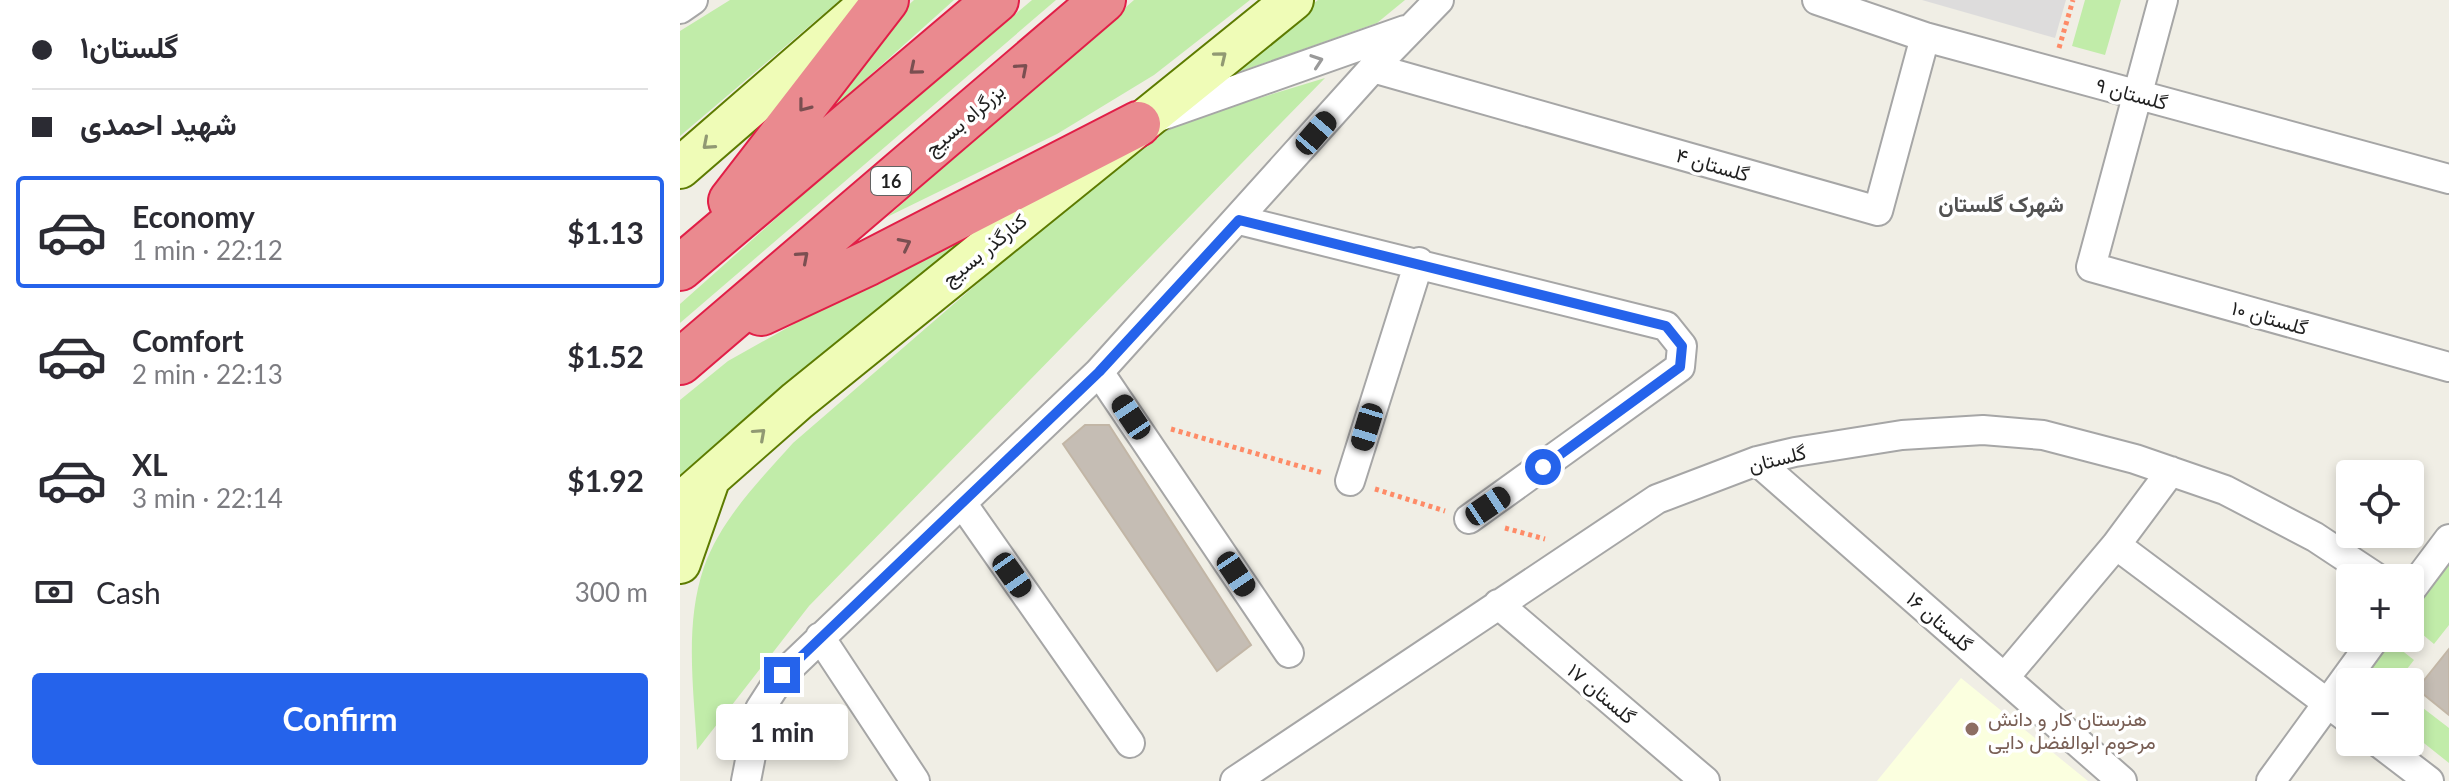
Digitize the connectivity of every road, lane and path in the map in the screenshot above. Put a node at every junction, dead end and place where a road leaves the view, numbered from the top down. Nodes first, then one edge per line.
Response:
1 (693, 0) edge
2 (873, 0) edge
3 (886, 0) edge
4 (996, 0) edge
5 (1103, 0) edge
6 (1293, 0) edge
7 (1439, 0) edge
8 (1817, 0) edge
9 (2073, 0) edge
10 (2163, 0) edge
11 (680, 9) edge
12 (1412, 27) junction
13 (1925, 37) junction
14 (1373, 68) junction
15 (2052, 72) junction
16 (2137, 94) junction
17 (1138, 124) junction
18 (680, 168) edge
19 (2449, 179) edge
20 (1239, 220) junction
21 (1419, 262) junction
22 (680, 268) edge
23 (694, 350) edge
24 (2449, 367) edge
25 (1099, 372) junction
26 (1757, 461) junction
27 (2171, 471) junction
28 (710, 478) junction
29 (1350, 481) dead end
30 (962, 503) junction
31 (680, 504) edge
32 (1469, 519) dead end
33 (2449, 539) edge
34 (2116, 545) junction
35 (680, 563) edge
36 (2356, 564) edge
37 (2424, 572) edge
38 (1498, 604) junction
39 (820, 637) junction
40 (2365, 652) edge
41 (1289, 653) dead end
42 (2005, 677) junction
43 (2327, 703) junction
44 (2336, 710) edge
45 (1130, 743) dead end
46 (2396, 756) edge
47 (746, 781) edge
48 (915, 781) edge
49 (1235, 781) edge
50 (1705, 781) edge
51 (2122, 781) edge
52 (2271, 781) edge
53 (2429, 781) edge

1 - 11 street
2 -> 18 main road
3 -> 22 highway
4 -> 22 highway
23 -> 5 highway, بزرگراه بسیج / 16
17 -> 6 main road, کنارگذر بسیج
7 - 12 street
8 - 13 street, گلستان ۹
9 - 15 path
10 - 16 street
12 - 14 street
17 -> 12 street
13 - 14 street, گلستان ۴
13 - 15 street, گلستان ۹
14 - 20 street
15 - 16 street, گلستان ۹
16 - 19 street, گلستان ۹
16 - 24 street, گلستان ۱۰
23 -> 17 highway
28 -> 17 main road, کنارگذر بسیج
20 - 21 street
20 - 25 street
21 - 29 street
21 - 32 street
25 - 30 street
25 - 41 street
26 - 27 street, گلستان
26 - 38 street, گلستان
26 - 42 street, گلستان ۱۶
27 - 34 street
27 - 36 street, گلستان
28 - 31 main road, کنارگذر بسیج
28 - 35 main road
30 - 39 street
30 - 45 street
33 - 37 street
34 - 42 street
34 - 43 street
38 - 49 street, گلستان
38 - 50 street, گلستان ۱۷
39 - 47 street
39 - 48 street
40 - 43 street
42 - 51 street, گلستان ۱۶
43 - 44 street
43 - 52 street
46 - 53 street

